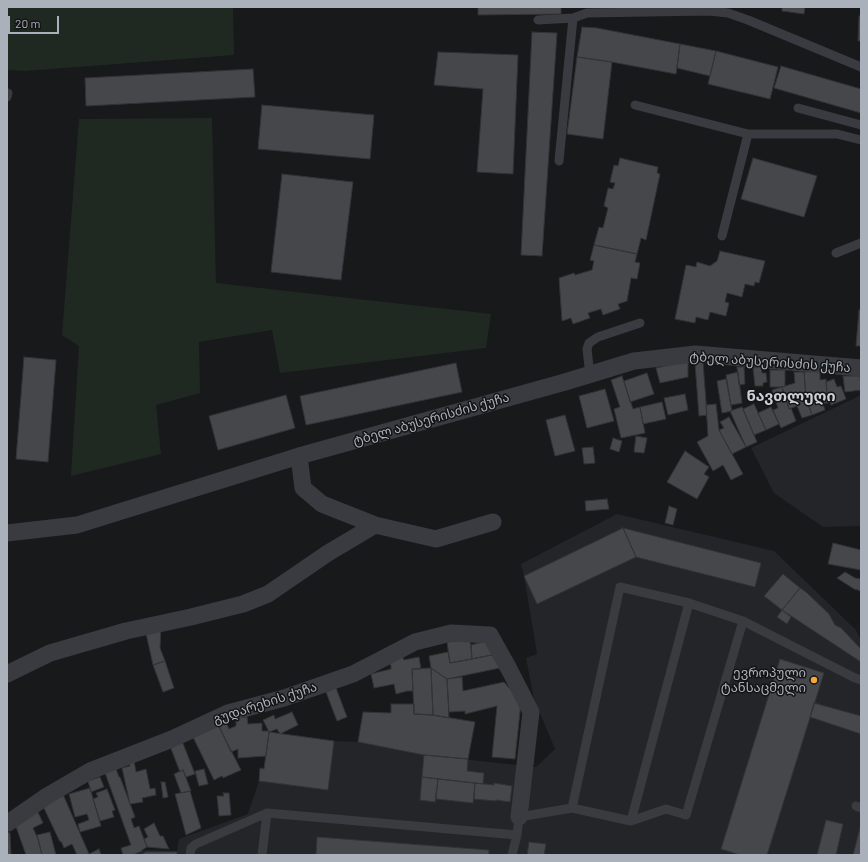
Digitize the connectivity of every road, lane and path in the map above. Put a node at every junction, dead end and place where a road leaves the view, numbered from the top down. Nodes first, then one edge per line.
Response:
1 (572, 18) junction
2 (538, 20) dead end
3 (861, 67) edge
4 (635, 105) dead end
5 (798, 108) dead end
6 (861, 125) edge
7 (748, 134) junction
8 (861, 140) edge
9 (559, 161) dead end
10 (722, 236) dead end
11 (861, 243) edge
12 (836, 253) dead end
13 (640, 323) dead end
14 (861, 368) edge
15 (590, 374) junction
16 (299, 456) junction
17 (493, 522) dead end
18 (375, 525) junction
19 (7, 533) edge
20 (689, 603) junction
21 (744, 621) junction
22 (7, 674) edge
23 (861, 680) edge
24 (572, 808) junction
25 (267, 813) junction
26 (519, 817) junction
27 (631, 822) junction
28 (7, 823) edge
29 (517, 835) junction
30 (190, 855) edge
31 (262, 855) edge
32 (512, 855) edge

1 - 2 lane
1 - 3 lane
1 - 9 lane
4 - 7 lane
5 - 6 lane
7 - 8 lane
7 - 10 lane
11 - 12 lane
13 - 15 lane
14 - 15 street, ტბელ აბუსერისძის ქუჩა
15 - 16 street, ტბელ აბუსერისძის ქუჩა
16 - 18 street
16 - 19 street, ტბელ აბუსერისძის ქუჩა
17 - 18 street
18 - 22 street
20 - 21 lane
20 - 24 lane
20 - 27 lane
21 - 23 lane
21 - 27 lane
24 - 26 lane
24 - 27 lane
25 - 29 lane
25 - 30 lane
25 - 31 lane
26 - 28 street, გუდარეხის ქუჩა
26 - 29 lane
29 - 32 lane

